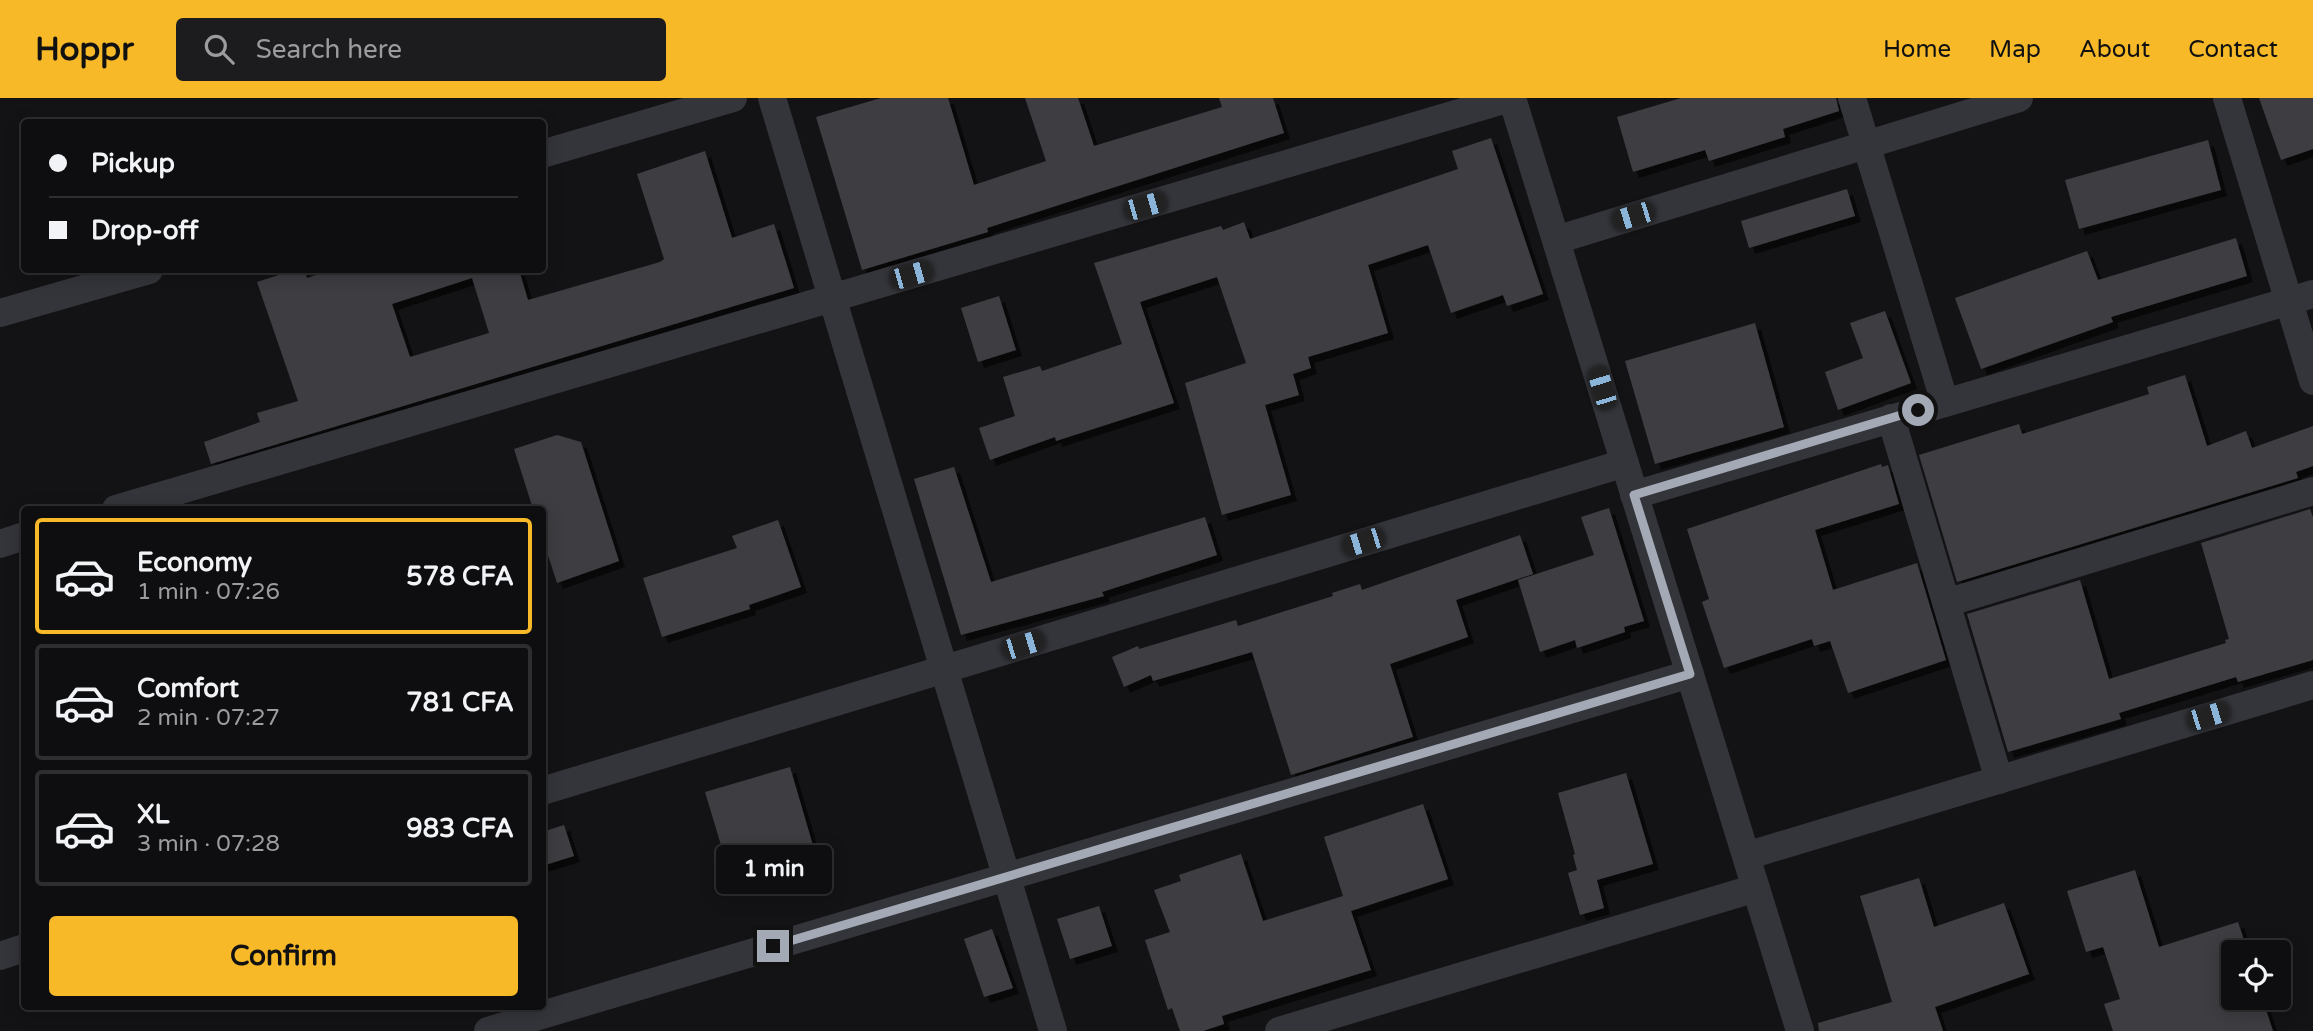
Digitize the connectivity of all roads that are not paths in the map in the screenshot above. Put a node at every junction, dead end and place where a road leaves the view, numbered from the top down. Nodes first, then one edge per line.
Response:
1 (733, 98) edge
2 (772, 98) edge
3 (1511, 98) edge
4 (1852, 98) edge
5 (2019, 98) edge
6 (2227, 98) edge
7 (1866, 145) junction
8 (546, 153) edge
9 (1556, 240) junction
10 (139, 273) edge
11 (2301, 297) edge
12 (833, 298) junction
13 (0, 313) edge
14 (2313, 381) edge
15 (1945, 403) junction
16 (1891, 418) junction
17 (1625, 463) junction
18 (2313, 491) edge
19 (1634, 495) junction
20 (126, 506) edge
21 (21, 537) edge
22 (0, 544) edge
23 (1946, 603) junction
24 (944, 669) junction
25 (1690, 674) junction
26 (2313, 685) edge
27 (1999, 780) junction
28 (546, 790) edge
29 (1746, 856) junction
30 (1007, 877) junction
31 (1756, 888) junction
32 (21, 949) edge
33 (0, 956) edge
34 (488, 1031) edge
35 (1053, 1031) edge
36 (1279, 1031) edge
37 (1800, 1031) edge

1 - 8 street
2 - 12 street
3 - 9 street
3 - 12 street
4 - 7 street
5 - 7 street
6 - 11 street
7 - 9 street
7 - 15 street
9 - 17 street
10 - 13 street
11 - 14 street
11 - 15 street
12 - 20 street
12 - 24 street
15 - 16 street
16 - 19 street
16 - 23 street
17 - 19 street
17 - 24 street
18 - 23 street
19 - 25 street
21 - 22 street
23 - 27 street
24 - 28 street
24 - 30 street
25 - 29 street
25 - 30 street
26 - 27 street
27 - 29 street
29 - 31 street
30 - 34 street
30 - 35 street
31 - 36 street
31 - 37 street
32 - 33 street

